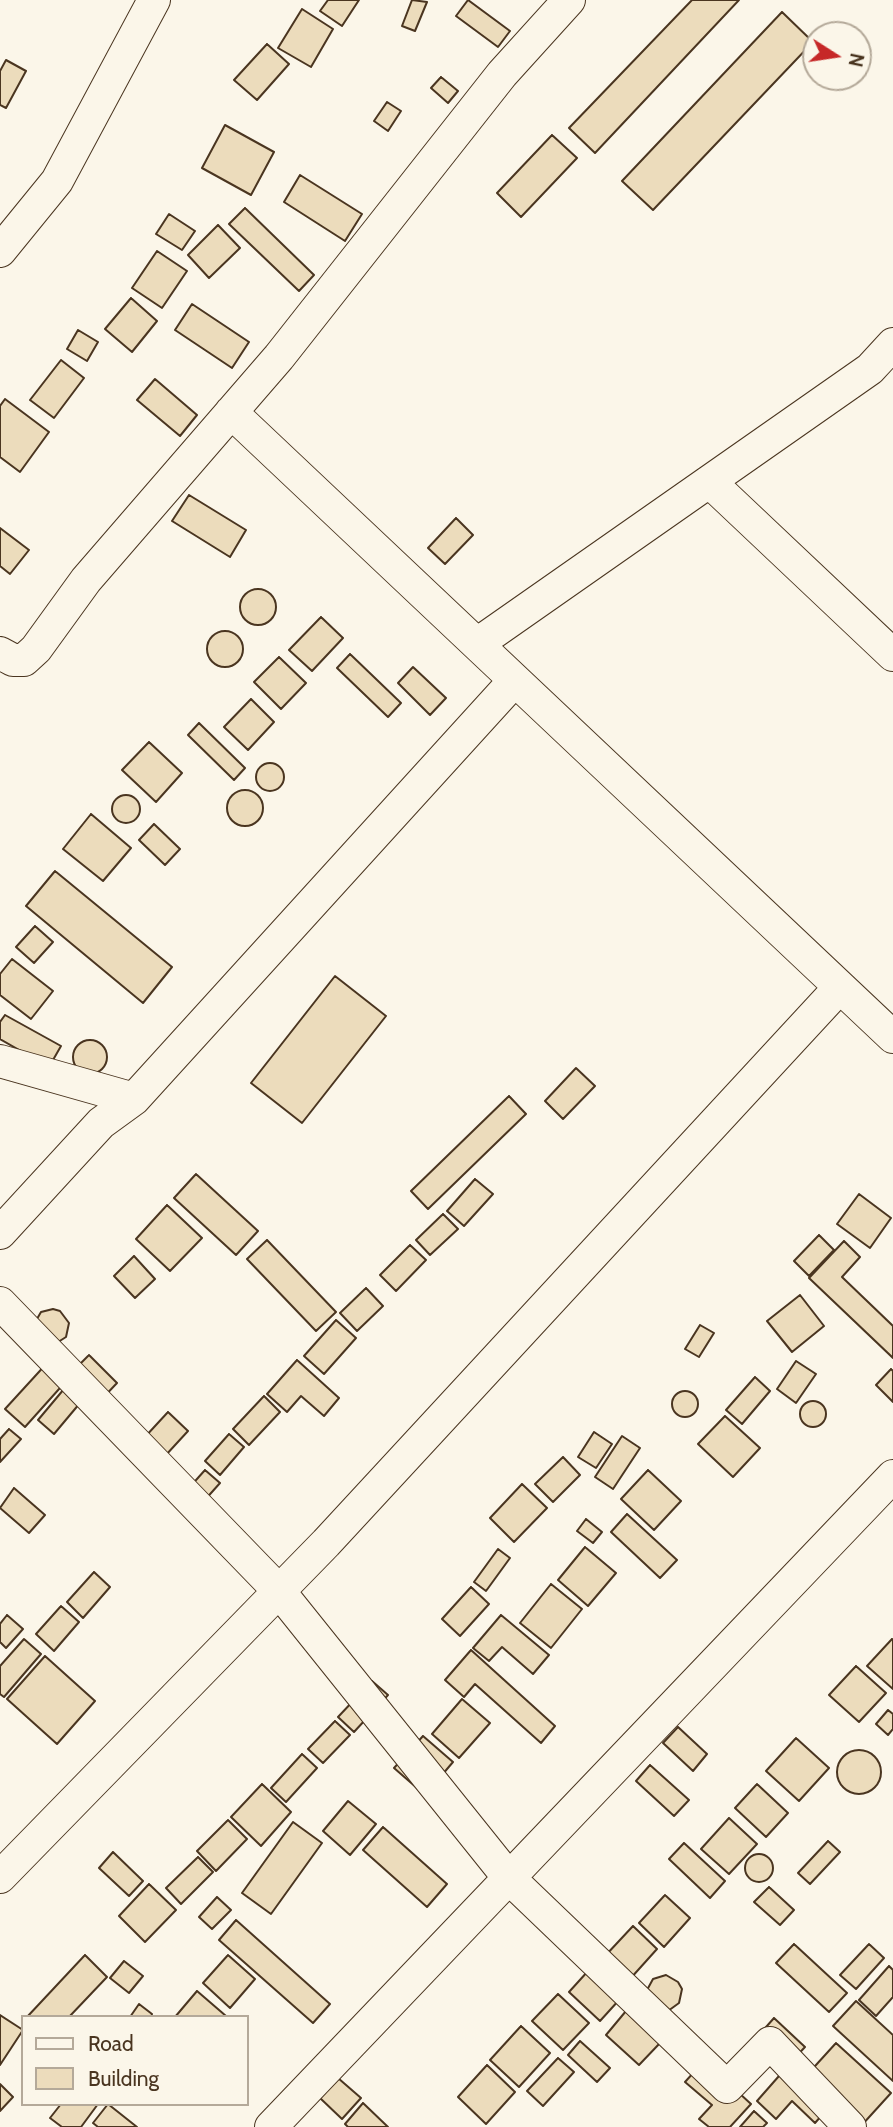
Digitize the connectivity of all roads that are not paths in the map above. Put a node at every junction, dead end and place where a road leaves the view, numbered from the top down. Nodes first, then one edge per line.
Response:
1 (154, 0) edge
2 (569, 0) edge
3 (0, 251) edge
4 (893, 344) edge
5 (231, 412) junction
6 (711, 483) junction
7 (477, 645) junction
8 (0, 653) edge
9 (893, 655) edge
10 (515, 680) junction
11 (840, 987) junction
12 (893, 1037) edge
13 (0, 1061) edge
14 (134, 1099) junction
15 (0, 1233) edge
16 (0, 1303) edge
17 (893, 1476) edge
18 (279, 1591) junction
19 (0, 1877) edge
20 (509, 1878) junction
21 (271, 2127) edge
22 (850, 2127) edge

1 - 3 street
2 - 5 street
4 - 6 street
5 - 7 street
5 - 8 street
6 - 7 street
6 - 9 street
7 - 10 street
10 - 11 street
10 - 14 street
11 - 12 street
11 - 18 street
13 - 14 street
14 - 15 street
16 - 18 street
17 - 20 street
18 - 19 street
18 - 20 street
20 - 21 street
20 - 22 street

